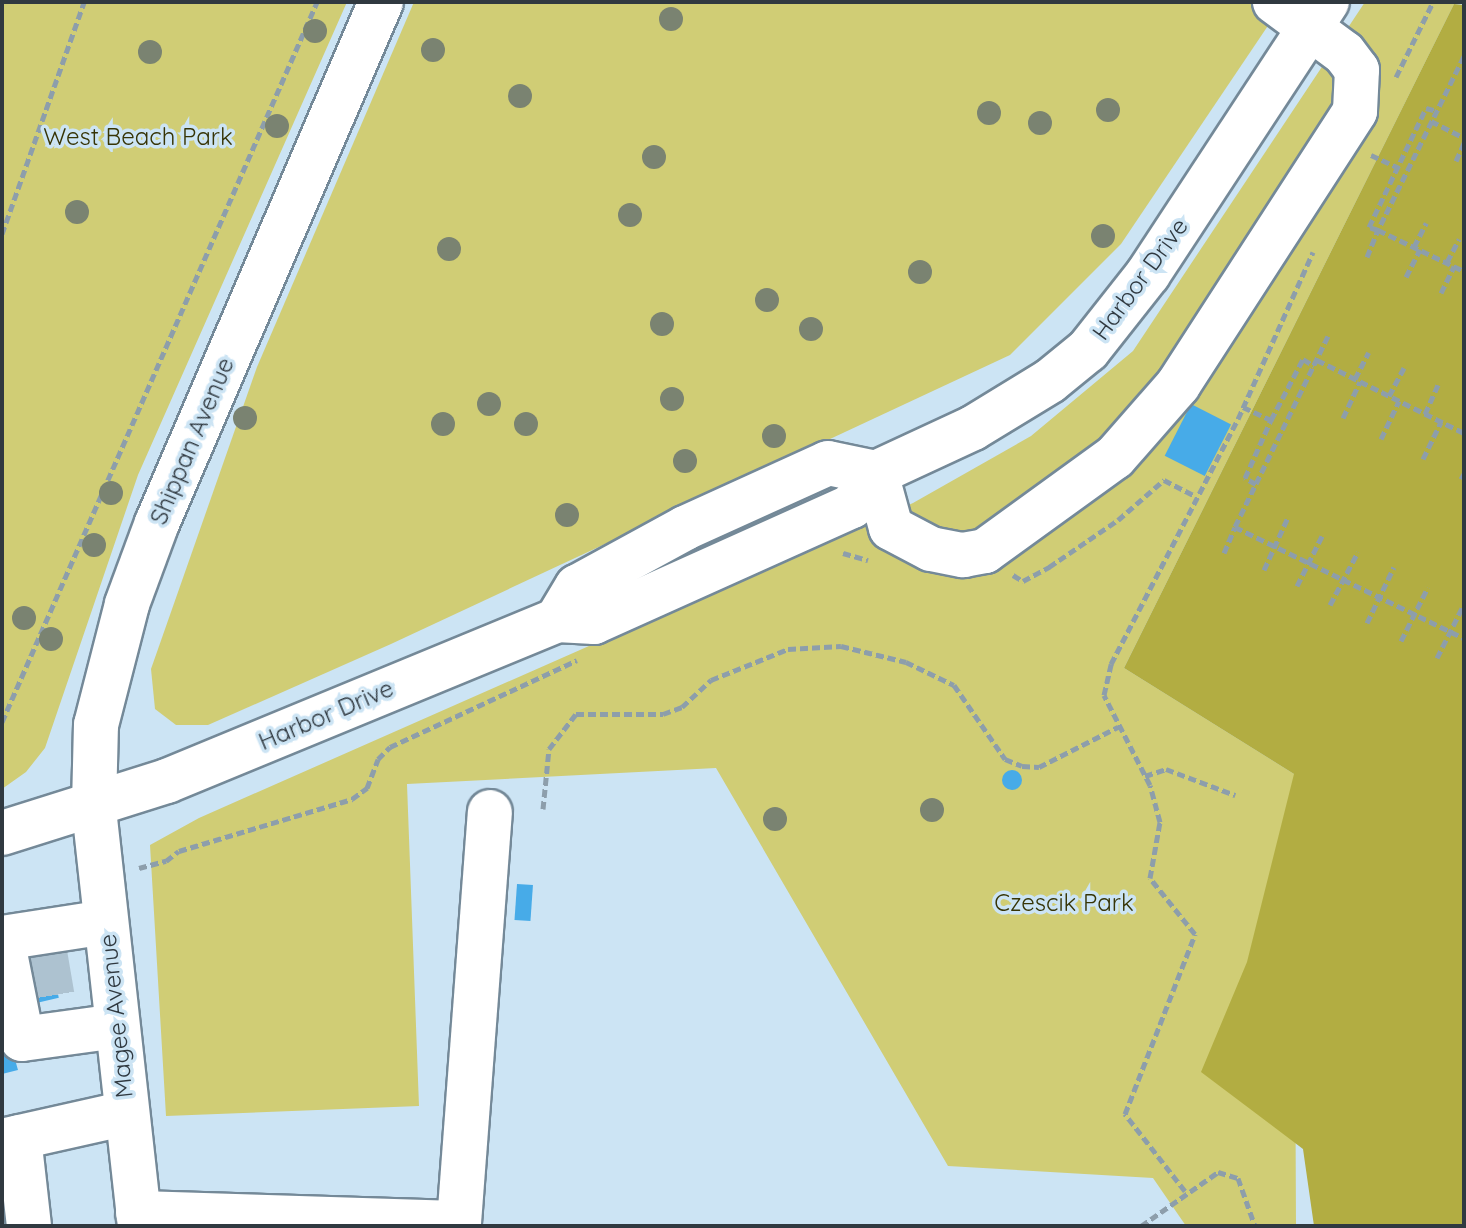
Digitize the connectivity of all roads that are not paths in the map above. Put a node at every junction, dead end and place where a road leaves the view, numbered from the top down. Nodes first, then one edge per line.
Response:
1 (381, 2) edge
2 (1275, 2) edge
3 (1318, 16) edge
4 (876, 473) junction
5 (94, 806) junction
6 (490, 812) dead end
7 (2, 833) edge
8 (106, 922) junction
9 (117, 1026) junction
10 (127, 1113) junction
11 (10, 1139) edge
12 (139, 1219) edge
13 (29, 1226) edge

1 - 5 street, Shippan Avenue
2 - 3 street
3 - 4 street, Harbor Drive
3 - 4 street
4 - 5 street, Harbor Drive
5 - 7 street
5 - 8 street, Magee Avenue
6 - 12 street
8 - 9 street, Magee Avenue
8 - 9 street
9 - 10 street, Magee Avenue
10 - 11 street
10 - 12 street, Magee Avenue
11 - 13 street

